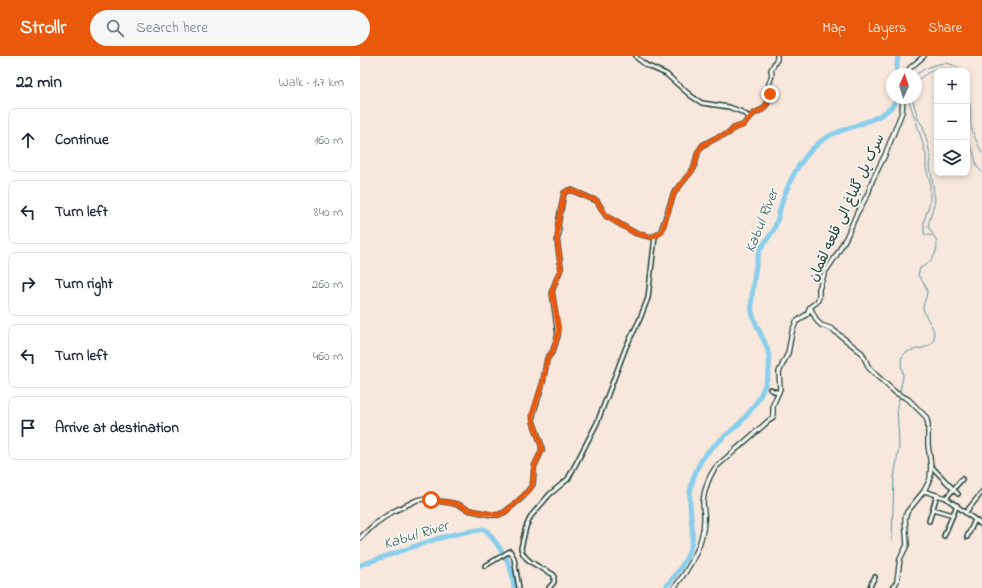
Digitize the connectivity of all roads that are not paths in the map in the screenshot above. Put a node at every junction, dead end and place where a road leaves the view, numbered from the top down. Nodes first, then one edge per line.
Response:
1 (636, 56) edge
2 (776, 56) edge
3 (924, 56) edge
4 (910, 68) edge
5 (903, 104) edge
6 (749, 117) junction
7 (655, 236) junction
8 (810, 307) junction
9 (770, 389) dead end
10 (778, 393) junction
11 (931, 466) junction
12 (962, 479) dead end
13 (952, 490) junction
14 (924, 491) junction
15 (982, 492) edge
16 (937, 494) junction
17 (958, 494) dead end
18 (946, 498) junction
19 (957, 505) junction
20 (933, 510) junction
21 (966, 512) junction
22 (953, 515) junction
23 (982, 519) edge
24 (975, 520) junction
25 (929, 521) dead end
26 (979, 522) junction
27 (982, 525) edge
28 (944, 536) dead end
29 (967, 537) dead end
30 (360, 538) edge
31 (485, 566) dead end
32 (874, 576) dead end
33 (519, 588) edge
34 (549, 588) edge
35 (674, 588) edge
36 (870, 588) edge
37 (893, 588) edge

1 - 6 street
2 - 6 street
3 - 4 street
5 - 8 street, سرک پل گلباغ الی قلعه لقمان
6 - 7 street
7 - 30 street
7 - 34 street
8 - 10 street, سرک پل گلباغ الی قلعه لقمان
8 - 11 street
9 - 10 street
10 - 35 street, سرک پل گلباغ الی قلعه لقمان
11 - 13 street
11 - 14 street
12 - 13 street
13 - 17 street
13 - 18 street
14 - 16 street
14 - 37 street
15 - 21 street
16 - 18 street
16 - 20 street
18 - 19 street
19 - 21 street
19 - 22 street
20 - 22 street
20 - 25 street
21 - 24 street
22 - 28 street
23 - 26 street
24 - 26 street
24 - 29 street
26 - 27 street
31 - 33 street
32 - 36 street

